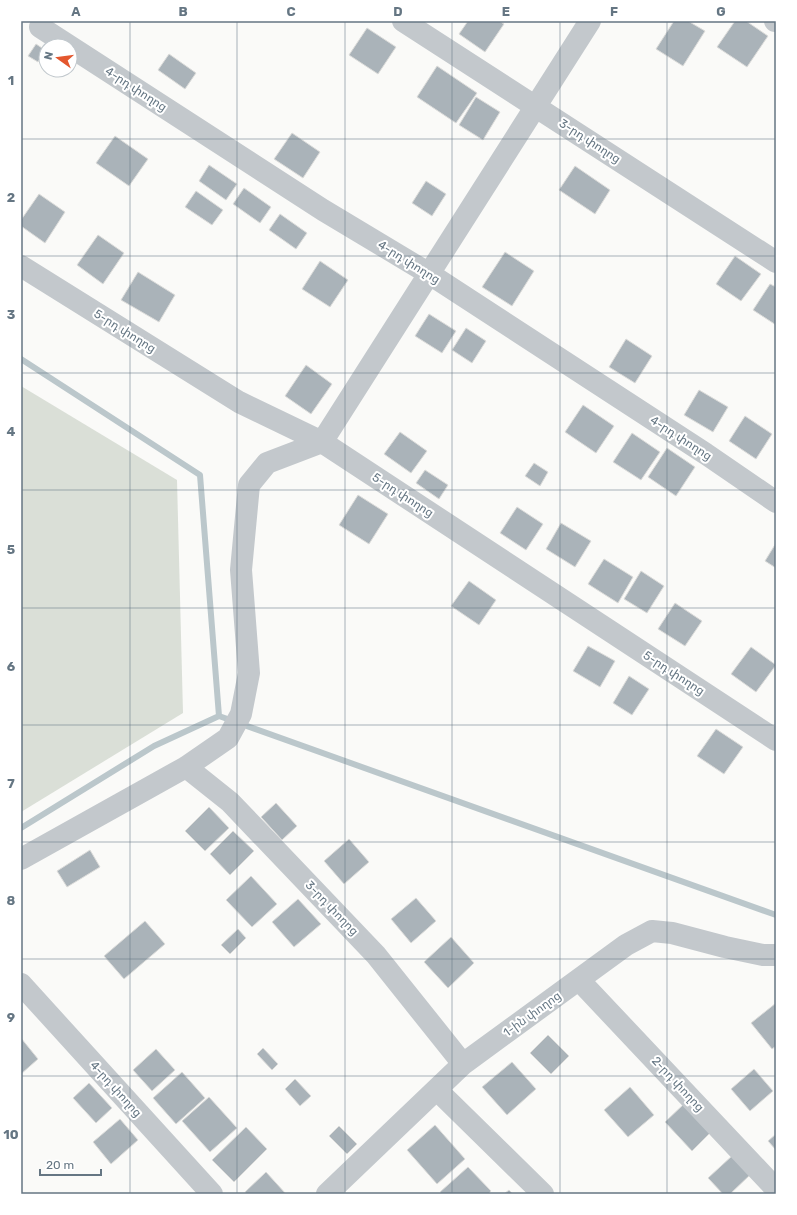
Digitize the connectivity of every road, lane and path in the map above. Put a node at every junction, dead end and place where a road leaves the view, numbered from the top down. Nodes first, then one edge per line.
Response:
1 (403, 21) edge
2 (590, 21) edge
3 (40, 27) dead end
4 (535, 106) junction
5 (776, 262) edge
6 (21, 266) edge
7 (428, 273) junction
8 (322, 442) junction
9 (776, 502) edge
10 (776, 740) edge
11 (186, 767) junction
12 (21, 859) edge
13 (776, 955) edge
14 (579, 980) junction
15 (21, 984) edge
16 (463, 1064) junction
17 (438, 1090) junction
18 (776, 1189) edge
19 (212, 1194) edge
20 (327, 1194) edge
21 (543, 1194) edge

1 - 4 street, 3-րդ փողոց
2 - 4 street
3 - 7 street, 4-րդ փողոց
4 - 5 street, 3-րդ փողոց
4 - 7 street
6 - 8 street, 5-րդ փողոց
7 - 8 street
7 - 9 street, 4-րդ փողոց
8 - 10 street, 5-րդ փողոց
8 - 11 street
11 - 12 street
11 - 16 street, 3-րդ փողոց
13 - 14 street, 1-ին փողոց
14 - 16 street, 1-ին փողոց
14 - 18 street, 2-րդ փողոց
15 - 19 street, 4-րդ փողոց
16 - 17 street, 1-ին փողոց
17 - 20 street, 1-ին փողոց
17 - 21 street

